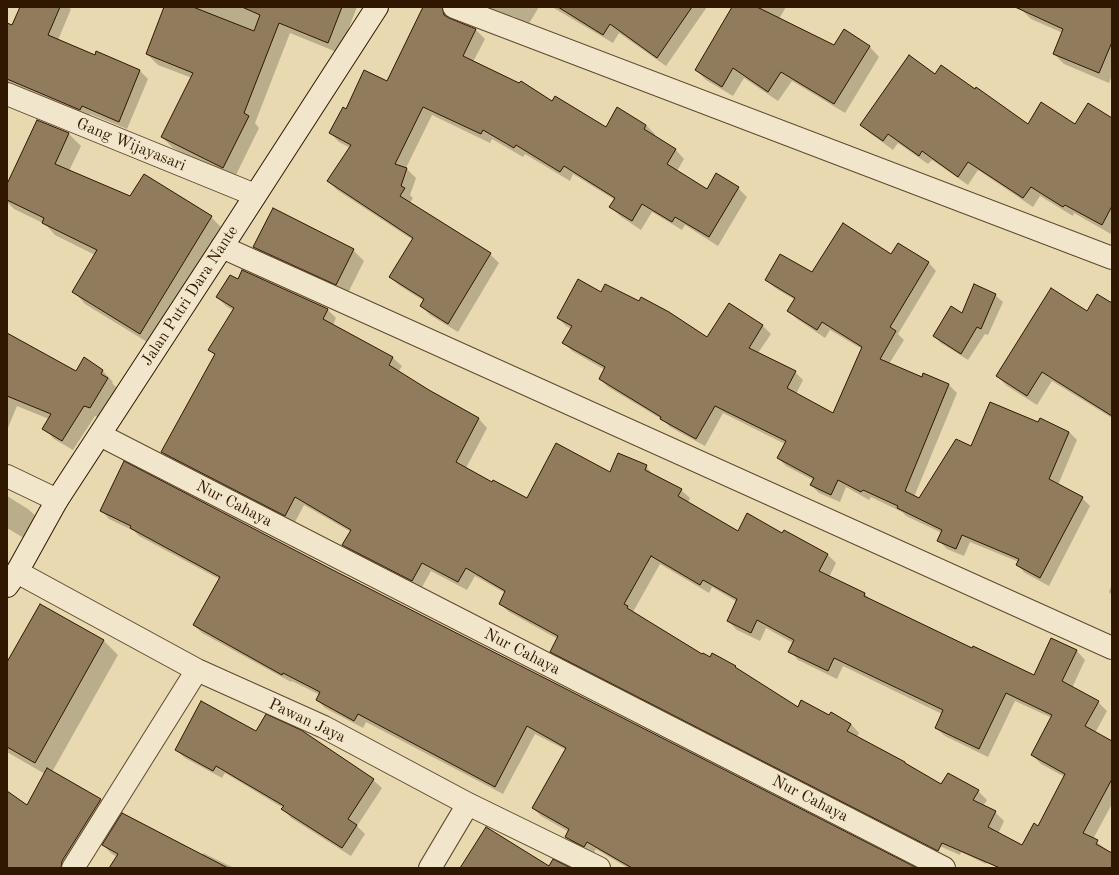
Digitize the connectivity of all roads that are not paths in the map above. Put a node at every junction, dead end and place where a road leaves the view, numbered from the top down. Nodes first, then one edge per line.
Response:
1 (377, 7) edge
2 (454, 7) edge
3 (7, 94) edge
4 (255, 195) junction
5 (222, 247) junction
6 (1112, 258) edge
7 (100, 435) junction
8 (7, 476) edge
9 (57, 500) junction
10 (12, 579) edge
11 (1112, 648) edge
12 (197, 670) junction
13 (468, 804) junction
14 (74, 868) edge
15 (430, 868) edge
16 (596, 868) edge
17 (944, 868) edge

1 - 4 street, Jalan Putri Dara Nante
2 - 6 street
3 - 4 street, Gang Wijayasari
4 - 5 street, Jalan Putri Dara Nante
5 - 7 street, Jalan Putri Dara Nante
5 - 11 street
7 - 9 street, Jalan Putri Dara Nante
7 - 17 street, Nur Cahaya
8 - 9 street
9 - 10 street, Jalan Putri Dara Nante
10 - 12 street, Pawan Jaya
12 - 13 street, Pawan Jaya
12 - 14 street
13 - 15 street
13 - 16 street, Pawan Jaya

